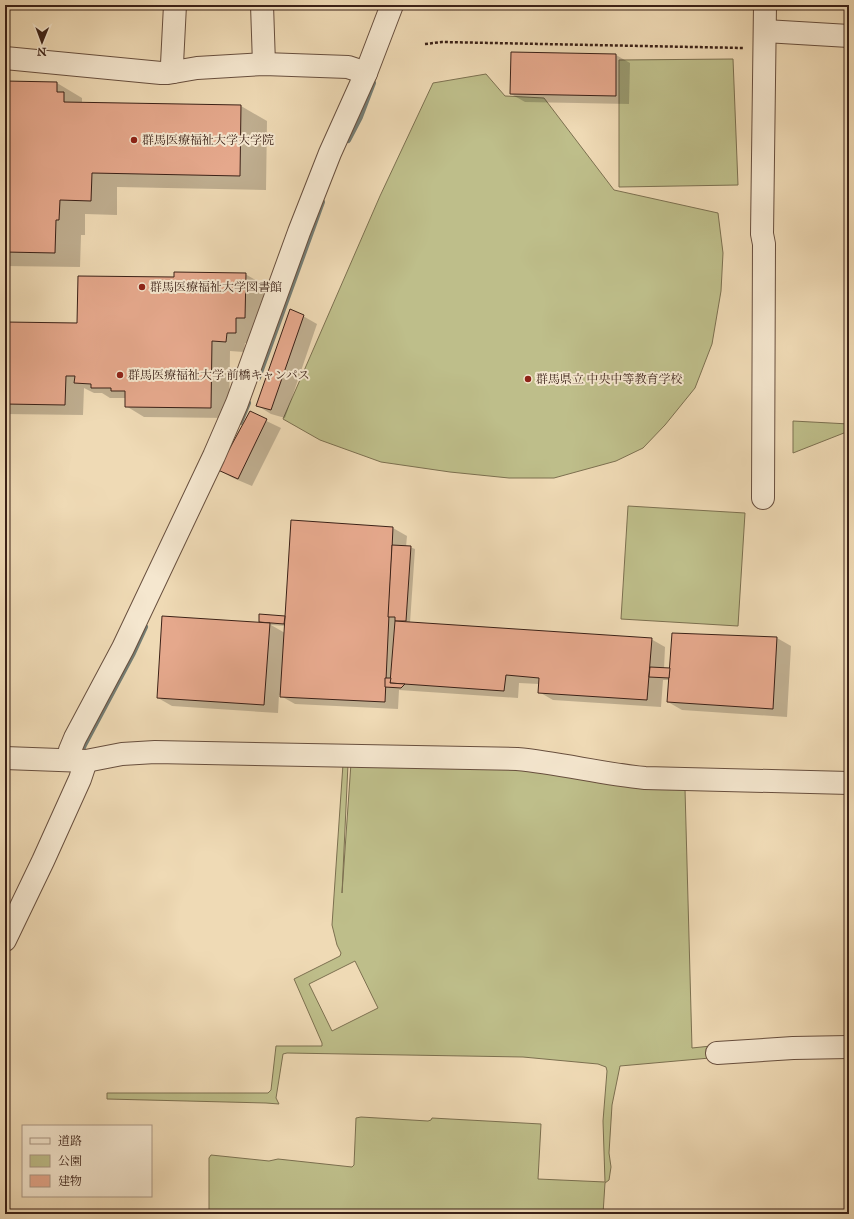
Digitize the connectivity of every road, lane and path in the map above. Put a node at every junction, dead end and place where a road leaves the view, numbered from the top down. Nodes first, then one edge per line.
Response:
1 (175, 5) edge
2 (262, 5) edge
3 (392, 5) edge
4 (765, 5) edge
5 (849, 36) edge
6 (765, 40) junction
7 (425, 44) dead end
8 (5, 58) edge
9 (264, 64) junction
10 (173, 72) junction
11 (366, 73) junction
12 (763, 498) dead end
13 (5, 758) edge
14 (77, 760) junction
15 (849, 783) edge
16 (5, 940) edge
17 (849, 1047) edge
18 (717, 1053) dead end

1 - 10 street
2 - 9 street
3 - 11 street
4 - 6 street
5 - 6 street
6 - 7 path
6 - 12 street
8 - 10 street
9 - 10 street
9 - 11 street
11 - 14 street
13 - 14 street
14 - 15 street
14 - 16 street
17 - 18 street

